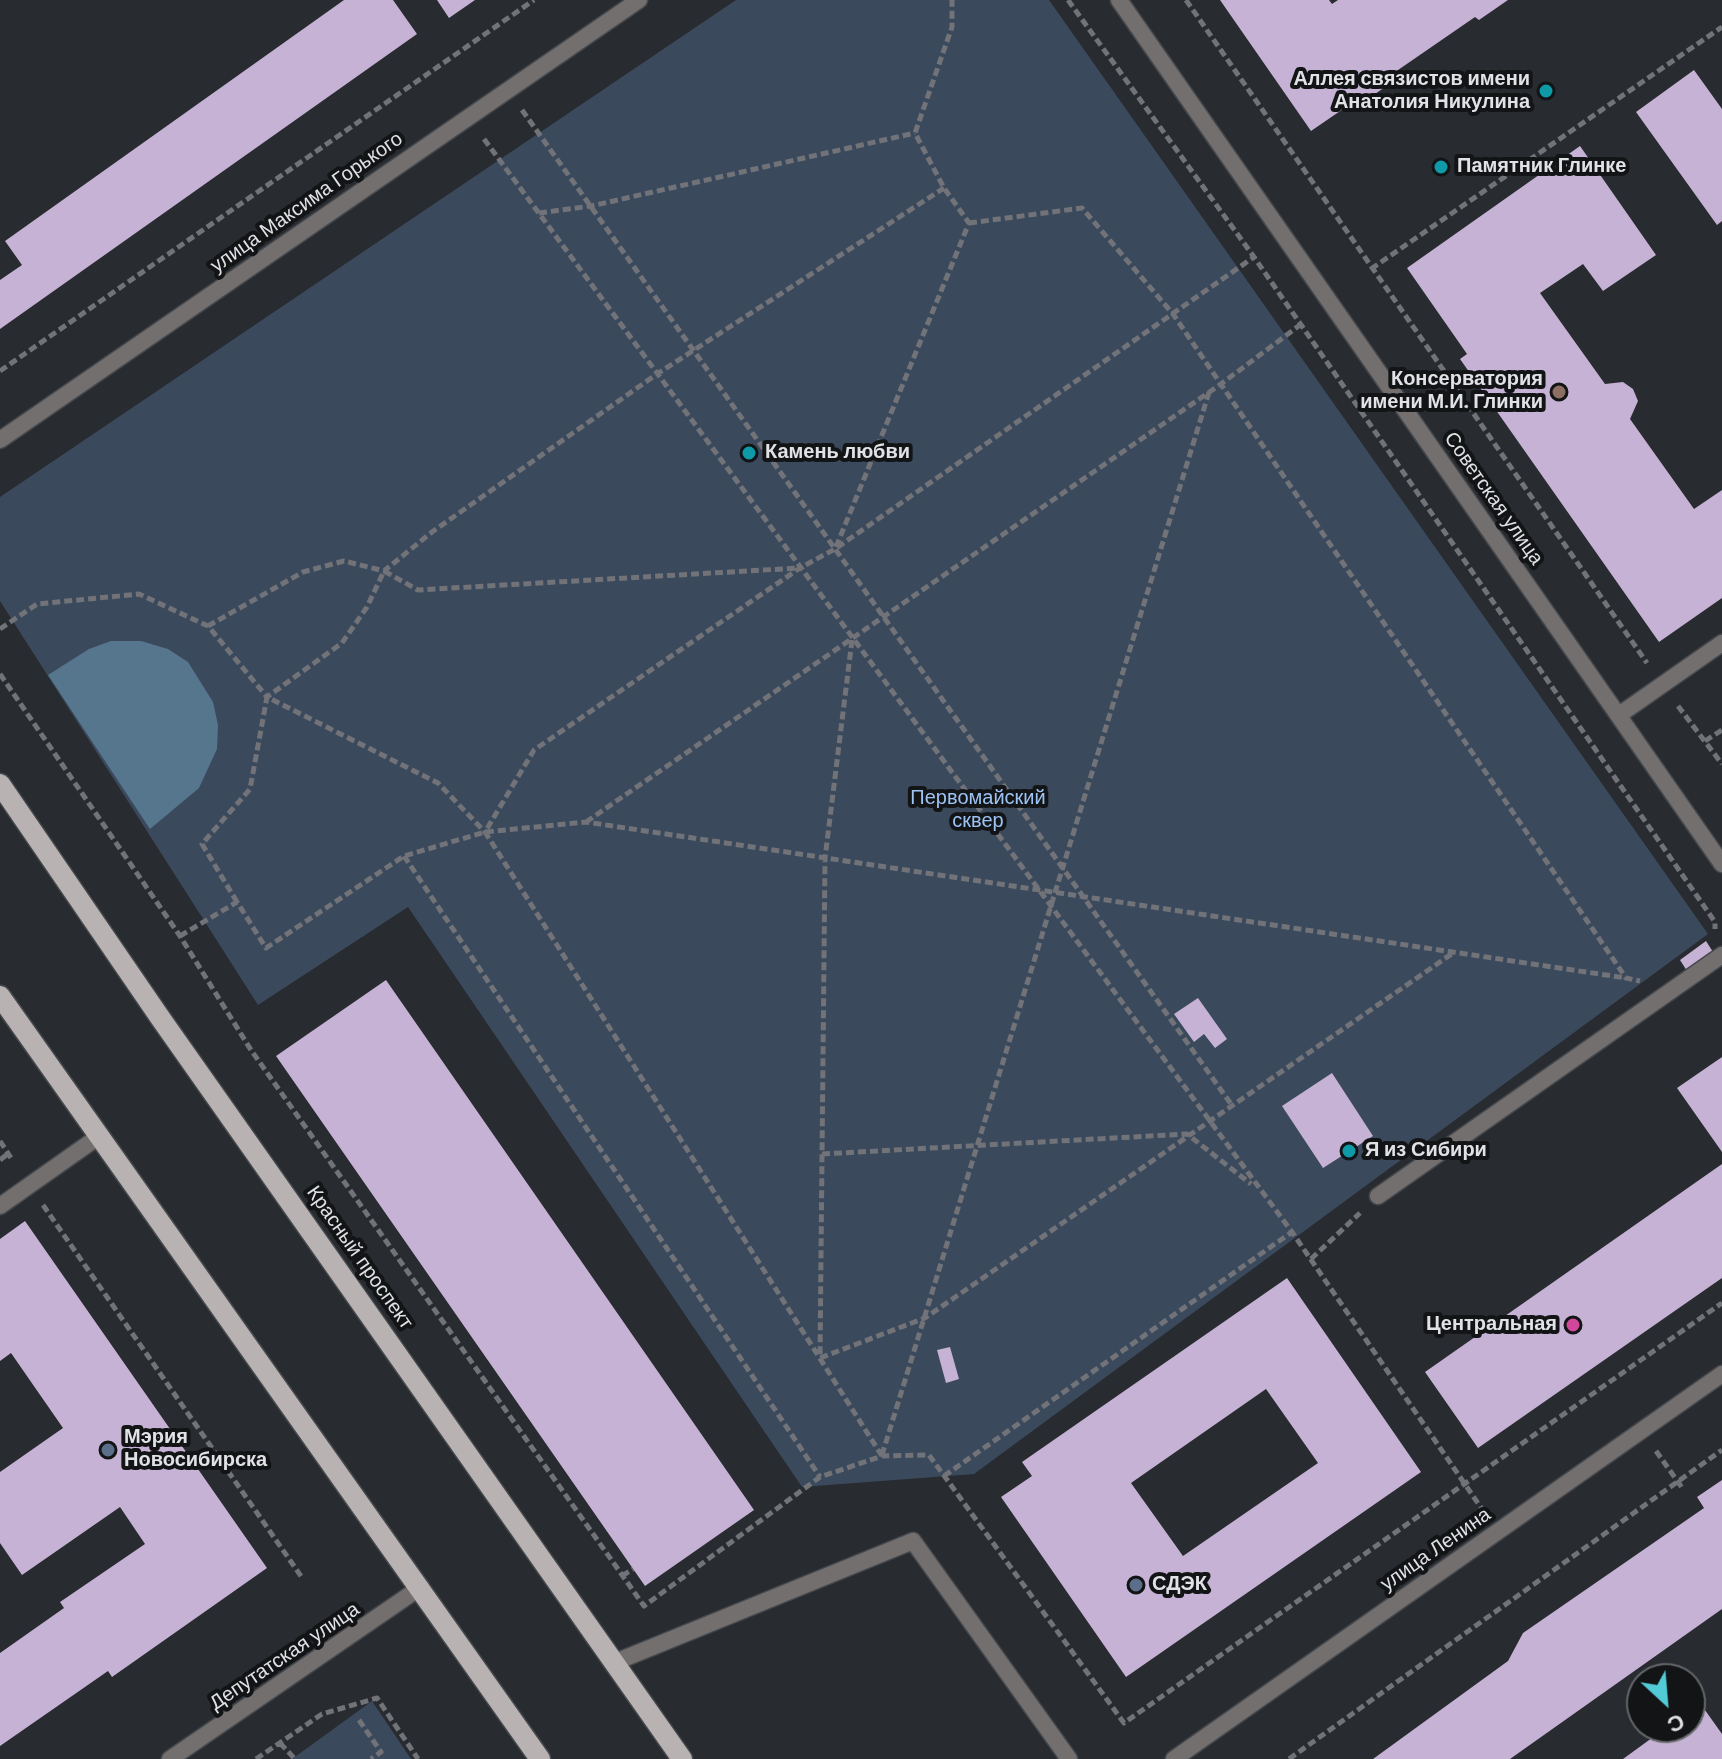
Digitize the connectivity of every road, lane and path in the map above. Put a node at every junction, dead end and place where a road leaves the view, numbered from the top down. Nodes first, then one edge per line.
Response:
1 (534, 0) edge
2 (639, 0) edge
3 (952, 0) edge
4 (1068, 0) edge
5 (1119, 0) edge
6 (1186, 0) edge
7 (1722, 27) edge
8 (508, 90) junction
9 (467, 116) junction
10 (915, 133) junction
11 (944, 188) junction
12 (591, 206) junction
13 (538, 213) junction
14 (969, 223) junction
15 (1254, 257) junction
16 (1371, 269) junction
17 (1173, 314) junction
18 (1300, 325) junction
19 (695, 351) junction
20 (0, 371) edge
21 (657, 374) junction
22 (1221, 384) junction
23 (1210, 389) junction
24 (0, 440) edge
25 (835, 549) junction
26 (800, 568) junction
27 (384, 571) junction
28 (884, 617) junction
29 (208, 626) junction
30 (0, 629) edge
31 (852, 639) junction
32 (1722, 643) edge
33 (0, 674) edge
34 (1663, 686) junction
35 (267, 697) junction
36 (1619, 715) junction
37 (1722, 730) edge
38 (1705, 741) junction
39 (1722, 764) edge
40 (0, 784) edge
41 (586, 822) junction
42 (485, 832) junction
43 (404, 856) junction
44 (825, 858) junction
45 (1722, 864) edge
46 (1063, 867) junction
47 (1037, 890) junction
48 (1056, 892) junction
49 (1083, 896) junction
50 (237, 902) junction
51 (1051, 908) junction
52 (180, 936) junction
53 (1454, 952) junction
54 (1719, 957) edge
55 (1626, 978) junction
56 (1672, 990) junction
57 (0, 996) edge
58 (1231, 1104) junction
59 (1207, 1120) junction
60 (1187, 1134) junction
61 (98, 1137) junction
62 (0, 1141) edge
63 (978, 1143) junction
64 (9, 1153) junction
65 (822, 1154) junction
66 (0, 1160) edge
67 (13, 1161) dead end
68 (1258, 1190) junction
69 (1378, 1196) joint
70 (41, 1203) dead end
71 (0, 1206) edge
72 (1292, 1232) junction
73 (1311, 1259) junction
74 (1722, 1303) edge
75 (925, 1318) junction
76 (820, 1358) junction
77 (1722, 1374) edge
78 (1641, 1430) junction
79 (1722, 1450) edge
80 (882, 1456) junction
81 (944, 1476) junction
82 (820, 1477) junction
83 (1677, 1481) junction
84 (1463, 1484) junction
85 (1683, 1489) dead end
86 (1498, 1531) junction
87 (633, 1569) dead end
88 (622, 1576) junction
89 (303, 1579) dead end
90 (421, 1587) junction
91 (613, 1663) junction
92 (359, 1720) dead end
93 (280, 1743) junction
94 (170, 1759) edge
95 (256, 1759) edge
96 (295, 1759) edge
97 (371, 1759) edge
98 (418, 1759) edge
99 (540, 1759) edge
100 (682, 1759) edge
101 (1069, 1759) edge
102 (1174, 1759) edge
103 (1289, 1759) edge

1 - 20 path
2 - 8 street, улица Максима Горького
3 - 10 path
4 - 15 path
5 - 36 street, Советская улица
6 - 16 path
7 - 16 path
8 - 9 street, улица Максима Горького
8 - 12 path
9 - 13 path
9 - 24 street, улица Максима Горького
10 - 11 path
10 - 12 path
11 - 14 path
11 - 19 path
12 - 13 path
12 - 19 path
13 - 21 path
14 - 17 path
14 - 25 path
15 - 17 path
15 - 18 path
16 - 34 path
17 - 22 path
17 - 25 path
18 - 22 path
18 - 54 path
19 - 21 path
19 - 25 path
21 - 26 path
21 - 27 path
22 - 23 path
22 - 55 path
23 - 28 path
23 - 46 path
25 - 26 path
25 - 28 path
26 - 27 path
26 - 31 path
26 - 42 path
27 - 29 path
27 - 35 path
28 - 31 path
28 - 46 path
29 - 30 path
29 - 35 path
31 - 41 path
31 - 44 path
31 - 47 path
32 - 34 street
33 - 52 path
34 - 36 street
34 - 38 path
35 - 42 path
35 - 50 path
36 - 45 street, Советская улица
37 - 38 path
38 - 39 path
40 - 91 main road, Красный проспект
41 - 42 path
41 - 44 path
42 - 43 path
42 - 76 path
43 - 50 path
43 - 82 path
44 - 47 path
44 - 65 path
46 - 48 path
46 - 49 path
47 - 48 path
47 - 51 path
48 - 49 path
48 - 51 path
49 - 53 path
49 - 58 path
50 - 52 path
51 - 59 path
51 - 63 path
52 - 88 path
53 - 55 path
53 - 58 path
54 - 56 street
55 - 56 path
56 - 69 street
57 - 61 main road
58 - 59 path
59 - 60 path
59 - 68 path
60 - 63 path
60 - 68 path
60 - 75 path
61 - 71 street
61 - 90 main road
62 - 64 path
63 - 65 path
63 - 75 path
64 - 66 path
64 - 67 path
65 - 76 path
68 - 72 path
69 - 73 path
70 - 89 path
72 - 73 path
72 - 81 path
73 - 84 path
74 - 84 path
75 - 76 path
75 - 80 path
76 - 80 path
77 - 78 street, улица Ленина
78 - 83 path
78 - 86 street, улица Ленина
79 - 83 path
80 - 81 path
80 - 82 path
81 - 84 path
82 - 88 path
83 - 85 path
83 - 103 path
84 - 86 path
86 - 102 street, улица Ленина
87 - 88 path
90 - 94 street, Депутатская улица
90 - 99 main road
91 - 100 main road, Красный проспект
91 - 101 street
92 - 97 path
93 - 95 path
93 - 96 path
93 - 98 path

